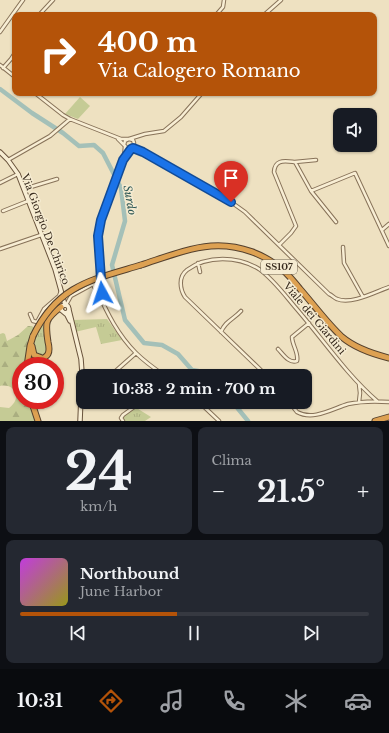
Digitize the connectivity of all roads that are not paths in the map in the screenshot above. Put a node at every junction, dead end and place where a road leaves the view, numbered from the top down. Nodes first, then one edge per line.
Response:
1 (23, 0) edge
2 (53, 0) edge
3 (224, 0) edge
4 (281, 0) edge
5 (14, 12) edge
6 (42, 12) edge
7 (219, 12) edge
8 (267, 12) edge
9 (12, 15) edge
10 (0, 32) edge
11 (12, 58) edge
12 (1, 66) edge
13 (12, 75) edge
14 (39, 96) edge
15 (199, 96) edge
16 (70, 119) junction
17 (139, 135) junction
18 (112, 136) junction
19 (128, 139) junction
20 (134, 143) junction
21 (125, 146) junction
22 (132, 148) junction
23 (0, 152) edge
24 (143, 152) junction
25 (8, 160) junction
26 (123, 160) junction
27 (316, 160) dead end
28 (295, 162) junction
29 (18, 174) junction
30 (57, 179) dead end
31 (0, 183) edge
32 (24, 189) junction
33 (311, 191) junction
34 (28, 201) junction
35 (3, 211) dead end
36 (336, 222) dead end
37 (389, 224) edge
38 (382, 230) junction
39 (41, 235) junction
40 (279, 244) junction
41 (389, 246) edge
42 (343, 247) dead end
43 (0, 249) edge
44 (198, 263) junction
45 (200, 272) dead end
46 (98, 283) junction
47 (389, 287) edge
48 (87, 288) junction
49 (102, 288) junction
50 (96, 290) junction
51 (62, 293) junction
52 (72, 296) junction
53 (363, 297) junction
54 (104, 305) junction
55 (65, 308) junction
56 (241, 312) dead end
57 (30, 314) dead end
58 (309, 323) junction
59 (221, 332) junction
60 (33, 336) junction
61 (278, 349) dead end
62 (136, 353) junction
63 (28, 357) edge
64 (36, 357) edge
65 (43, 357) edge
66 (389, 358) edge
67 (82, 369) edge
68 (118, 369) edge
69 (156, 369) edge
70 (260, 369) edge
71 (359, 384) junction
72 (377, 401) junction
73 (359, 402) junction
74 (389, 402) edge
75 (34, 409) edge
76 (81, 409) edge
77 (131, 409) edge
78 (206, 409) edge
79 (295, 409) edge
80 (389, 417) edge
81 (38, 421) edge
82 (80, 421) edge
83 (123, 421) edge
84 (219, 421) edge
85 (375, 421) edge

1 - 5 street
2 - 6 street
3 - 7 street
4 - 8 street
9 - 10 street
11 - 12 street
12 - 13 street
14 - 16 street
15 - 17 street
16 - 18 street
16 - 25 street
17 - 19 street
17 - 20 street
18 - 19 street
18 - 21 street
19 - 20 street
19 - 21 street
20 - 22 street
20 - 24 street
21 - 22 street
21 - 26 street
22 - 24 street
22 - 26 street
23 - 25 main road, Via Giorgio De Chirico
24 - 40 street
25 - 29 main road, Via Giorgio De Chirico
26 - 46 street
27 - 28 street
28 - 33 street
28 - 40 street
29 - 31 street
29 - 32 main road, Via Giorgio De Chirico
30 - 32 street
32 - 34 main road, Via Giorgio De Chirico
33 - 36 street
33 - 38 street
34 - 35 street
34 - 39 main road, Via Giorgio De Chirico
37 - 38 street
38 - 41 street
39 - 43 street
39 - 51 main road, Via Giorgio De Chirico
40 - 53 street
42 - 53 street
44 - 45 street
44 - 58 street, Viale dei Giardini
44 - 59 street, Viale dei Giardini
46 - 48 street
46 - 49 street
46 - 50 street
47 - 53 street
48 - 50 street
48 - 52 street
49 - 50 street
49 - 54 street
50 - 54 street
51 - 52 street
51 - 55 main road, Via Giorgio De Chirico
51 - 57 street
52 - 55 street
54 - 62 street
55 - 65 highway
55 - 67 main road
56 - 59 street
58 - 61 street
58 - 71 street, Viale dei Giardini
59 - 70 street, Viale dei Giardini
60 - 63 highway, SS107
60 - 64 highway
60 - 66 highway, SS107, bridge
62 - 68 street
62 - 69 street
71 - 72 street, Viale dei Giardini
71 - 73 street
72 - 73 street
72 - 74 street
73 - 79 street
75 - 81 highway
76 - 82 main road
77 - 83 street
78 - 84 street
80 - 85 highway

